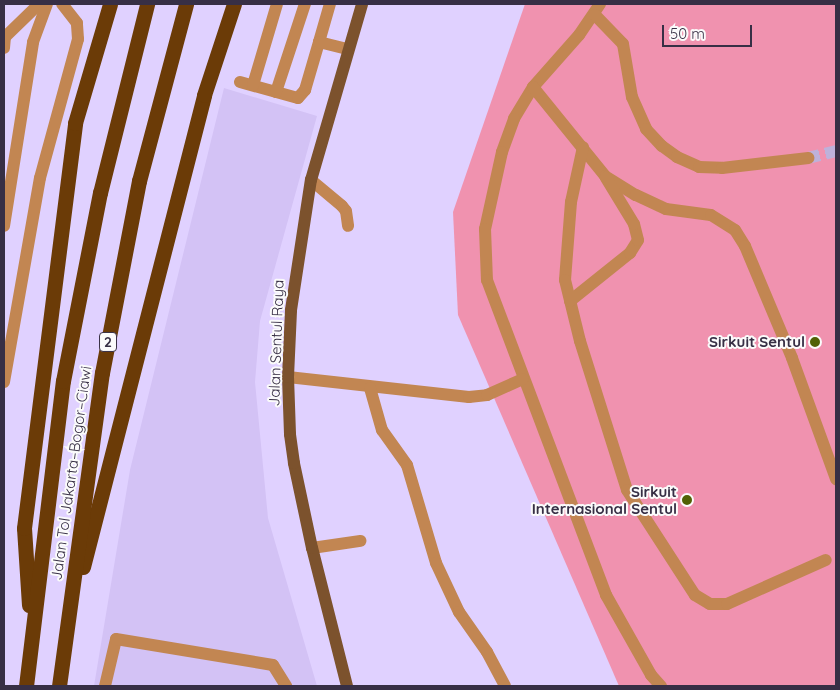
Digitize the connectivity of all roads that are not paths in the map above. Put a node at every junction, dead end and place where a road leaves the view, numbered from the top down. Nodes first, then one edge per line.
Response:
1 (39, 4) edge
2 (47, 4) edge
3 (62, 4) edge
4 (110, 4) edge
5 (147, 4) edge
6 (186, 4) edge
7 (234, 4) edge
8 (277, 4) edge
9 (305, 4) edge
10 (330, 4) edge
11 (362, 4) edge
12 (597, 9) edge
13 (319, 42) junction
14 (4, 48) edge
15 (347, 49) junction
16 (240, 82) dead end
17 (253, 86) junction
18 (533, 87) junction
19 (276, 92) junction
20 (583, 148) junction
21 (808, 158) tunnel mouth
22 (606, 176) junction
23 (311, 180) junction
24 (4, 226) edge
25 (348, 226) dead end
26 (570, 301) junction
27 (288, 378) junction
28 (523, 379) junction
29 (4, 382) edge
30 (370, 388) junction
31 (836, 479) edge
32 (360, 541) dead end
33 (312, 548) junction
34 (826, 560) dead end
35 (32, 641) junction
36 (65, 641) junction
37 (26, 686) edge
38 (59, 686) edge
39 (105, 686) edge
40 (286, 686) edge
41 (347, 686) edge
42 (504, 686) edge
43 (661, 686) edge

1 - 14 street
2 - 24 street
3 - 29 street
4 - 35 highway
5 - 35 highway, Jalan Tol Jakarta–Bogor–Ciawi
6 - 36 highway, Jalan Tol Jakarta–Bogor–Ciawi / 2
7 - 36 highway
8 - 17 street
9 - 19 street
10 - 13 street
11 - 15 main road, Jalan Sentul Raya
12 - 18 street
12 - 21 street
13 - 15 street
13 - 19 street
15 - 23 main road, Jalan Sentul Raya
16 - 17 street
17 - 19 street
18 - 20 street
18 - 28 street
20 - 22 street
20 - 26 street
22 - 26 street
22 - 31 street
23 - 25 street
23 - 27 main road, Jalan Sentul Raya
26 - 34 street
27 - 30 street
27 - 33 main road, Jalan Sentul Raya
28 - 30 street
28 - 43 street
30 - 42 street
32 - 33 street
33 - 41 main road, Jalan Sentul Raya
35 - 37 highway, Jalan Tol Jakarta–Bogor–Ciawi
36 - 38 highway, Jalan Tol Jakarta–Bogor–Ciawi / 2
39 - 40 street

